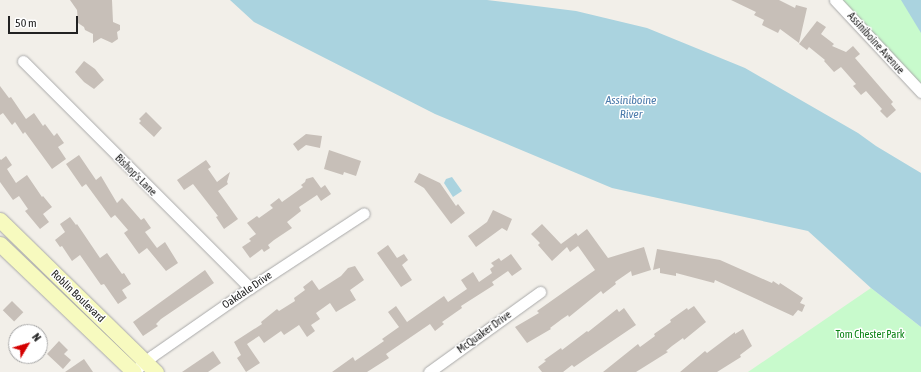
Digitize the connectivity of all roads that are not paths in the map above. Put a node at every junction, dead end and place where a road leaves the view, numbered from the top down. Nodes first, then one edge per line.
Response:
1 (835, 0) edge
2 (23, 61) dead end
3 (918, 89) edge
4 (364, 213) dead end
5 (0, 220) edge
6 (0, 244) edge
7 (250, 288) junction
8 (540, 292) dead end
9 (150, 367) edge
10 (133, 372) edge
11 (429, 372) edge

1 - 3 street, Assiniboine Avenue
2 - 7 street, Bishop's Lane
4 - 7 street, Oakdale Drive
5 - 9 main road, Roblin Boulevard
6 - 10 main road, Roblin Boulevard
7 - 9 street, Oakdale Drive
8 - 11 street, McQuaker Drive
9 - 10 street, Oakdale Drive

